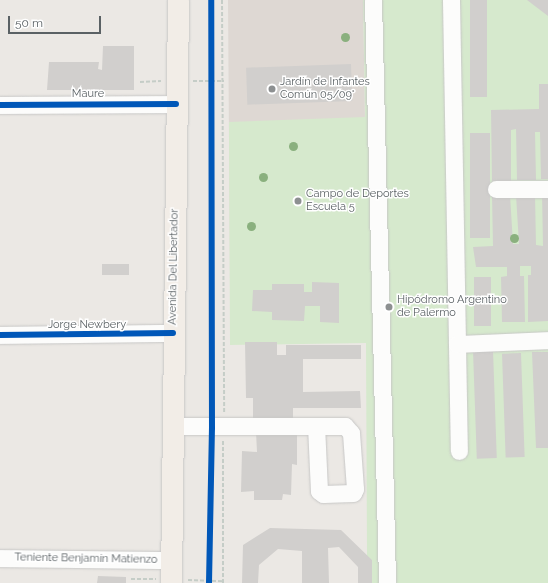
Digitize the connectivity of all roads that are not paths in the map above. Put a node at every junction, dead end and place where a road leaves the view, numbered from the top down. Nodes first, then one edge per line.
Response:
1 (178, 0) edge
2 (373, 0) edge
3 (451, 0) edge
4 (176, 104) junction
5 (0, 105) edge
6 (496, 189) dead end
7 (548, 189) edge
8 (173, 333) junction
9 (0, 335) edge
10 (548, 340) edge
11 (457, 344) junction
12 (173, 426) junction
13 (316, 426) dead end
14 (459, 451) dead end
15 (0, 558) edge
16 (171, 560) junction
17 (171, 583) edge
18 (387, 583) edge

1 - 4 main road, Avenida Del Libertador
2 - 18 street
3 - 11 street
4 - 5 street, Maure
4 - 8 main road, Avenida Del Libertador
6 - 7 street
8 - 9 street, Jorge Newbery
8 - 12 main road, Avenida Del Libertador
10 - 11 street
11 - 14 street
12 - 13 street
12 - 16 main road, Avenida Del Libertador
15 - 16 street, Teniente Benjamín Matienzo
16 - 17 main road, Avenida Del Libertador

